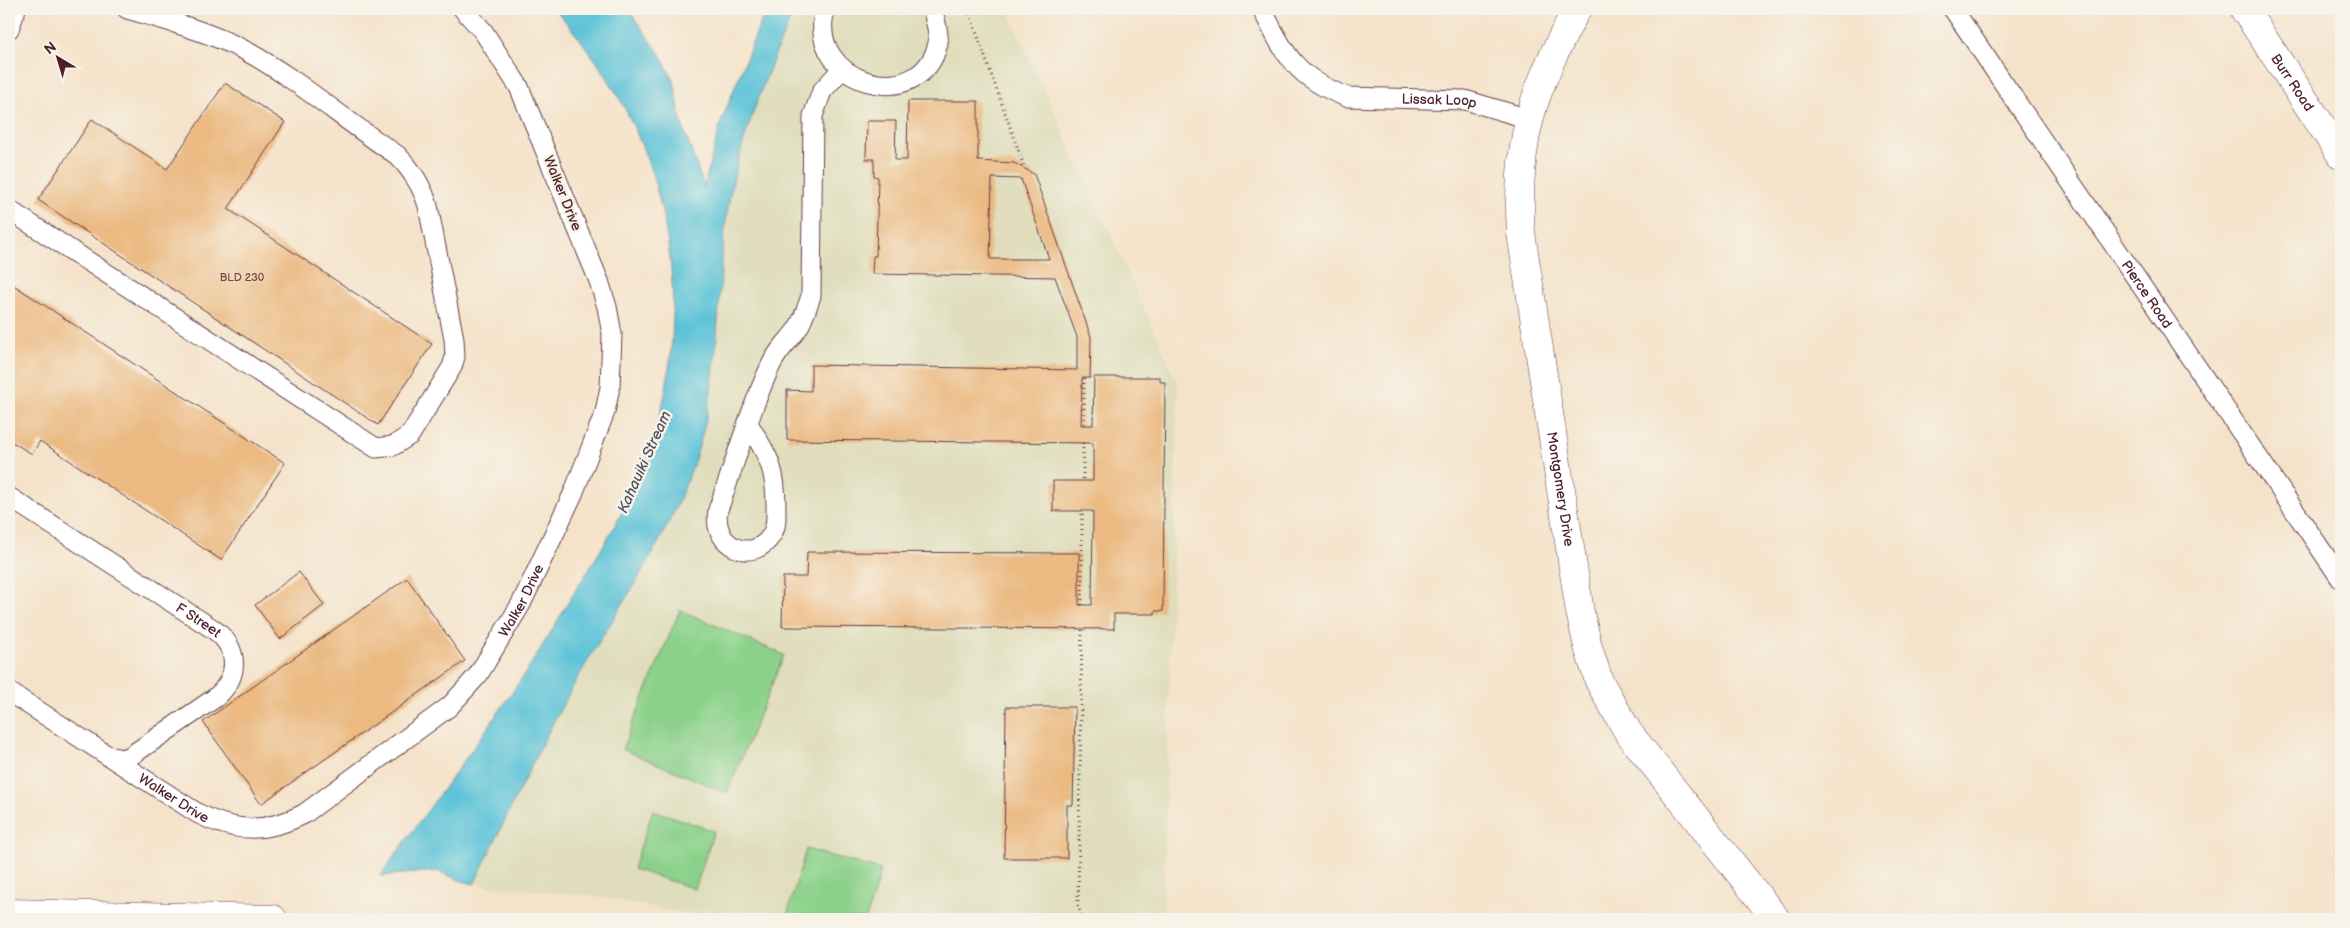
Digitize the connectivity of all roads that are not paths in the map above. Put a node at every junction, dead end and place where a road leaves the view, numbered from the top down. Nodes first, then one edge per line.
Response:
1 (16, 9) edge
2 (127, 9) edge
3 (463, 9) edge
4 (825, 9) edge
5 (933, 9) edge
6 (1262, 9) edge
7 (1577, 9) edge
8 (1953, 9) edge
9 (2244, 9) edge
10 (9, 29) edge
11 (842, 69) junction
12 (1529, 119) junction
13 (2341, 155) edge
14 (9, 210) edge
15 (749, 425) junction
16 (9, 497) edge
17 (2341, 579) edge
18 (9, 692) edge
19 (107, 755) junction
20 (9, 914) edge
21 (272, 919) edge
22 (1776, 919) edge

1 - 10 lane
2 - 14 lane
3 - 19 lane, Walker Drive
4 - 11 lane
5 - 11 lane
6 - 12 lane, Lissak Loop
7 - 12 street, Montgomery Drive
8 - 17 lane, Pierce Road
9 - 13 street, Burr Road
11 - 15 lane
12 - 22 street, Montgomery Drive
15 - 15 lane
16 - 19 lane, F Street
18 - 19 lane, Walker Drive
20 - 21 street

